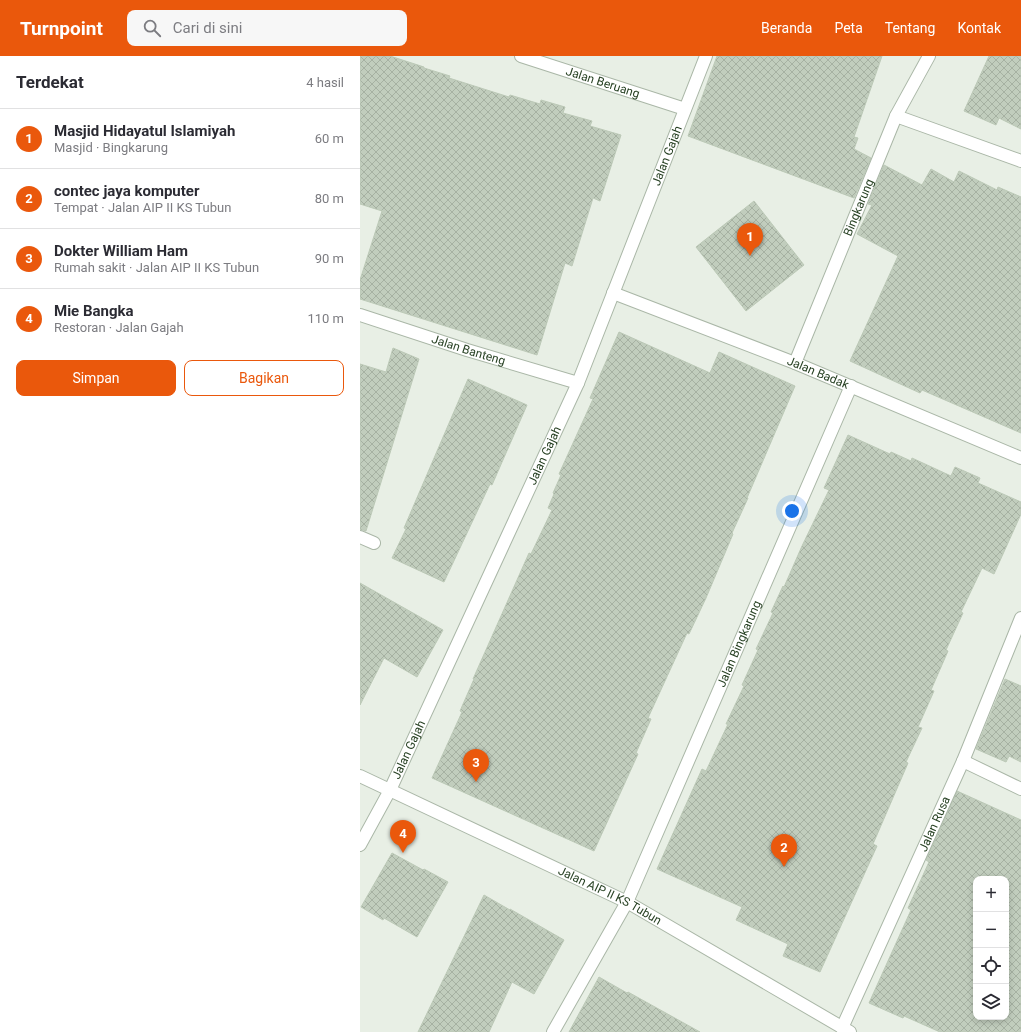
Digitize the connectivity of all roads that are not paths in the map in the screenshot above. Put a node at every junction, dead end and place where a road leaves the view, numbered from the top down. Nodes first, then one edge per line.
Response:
1 (521, 56) edge
2 (706, 56) edge
3 (929, 56) edge
4 (685, 109) junction
5 (896, 116) junction
6 (1021, 161) edge
7 (613, 293) junction
8 (360, 315) edge
9 (795, 363) junction
10 (578, 384) junction
11 (851, 386) junction
12 (1021, 458) edge
13 (360, 537) edge
14 (374, 543) dead end
15 (1021, 618) edge
16 (963, 761) junction
17 (360, 776) edge
18 (1021, 789) edge
19 (390, 790) junction
20 (360, 845) edge
21 (627, 902) junction
22 (846, 1030) edge
23 (553, 1032) edge

1 - 4 street, Jalan Beruang
2 - 4 street, Jalan Gajah
3 - 5 street, Bingkarung
4 - 7 street, Jalan Gajah
5 - 6 street
5 - 9 street, Bingkarung
7 - 9 street, Jalan Badak
7 - 10 street, Jalan Gajah
8 - 10 street, Jalan Banteng
9 - 11 street, Jalan Badak
10 - 19 street, Jalan Gajah
11 - 12 street, Jalan Badak
11 - 21 street, Jalan Bingkarung
13 - 14 street
15 - 16 street, Jalan Rusa
16 - 18 street
16 - 22 street, Jalan Rusa
17 - 19 street, Jalan AIP II KS Tubun
19 - 20 street, Jalan Gajah
19 - 21 street, Jalan AIP II KS Tubun
21 - 22 street, Jalan AIP II KS Tubun
21 - 23 street, Jalan Bingkarung

